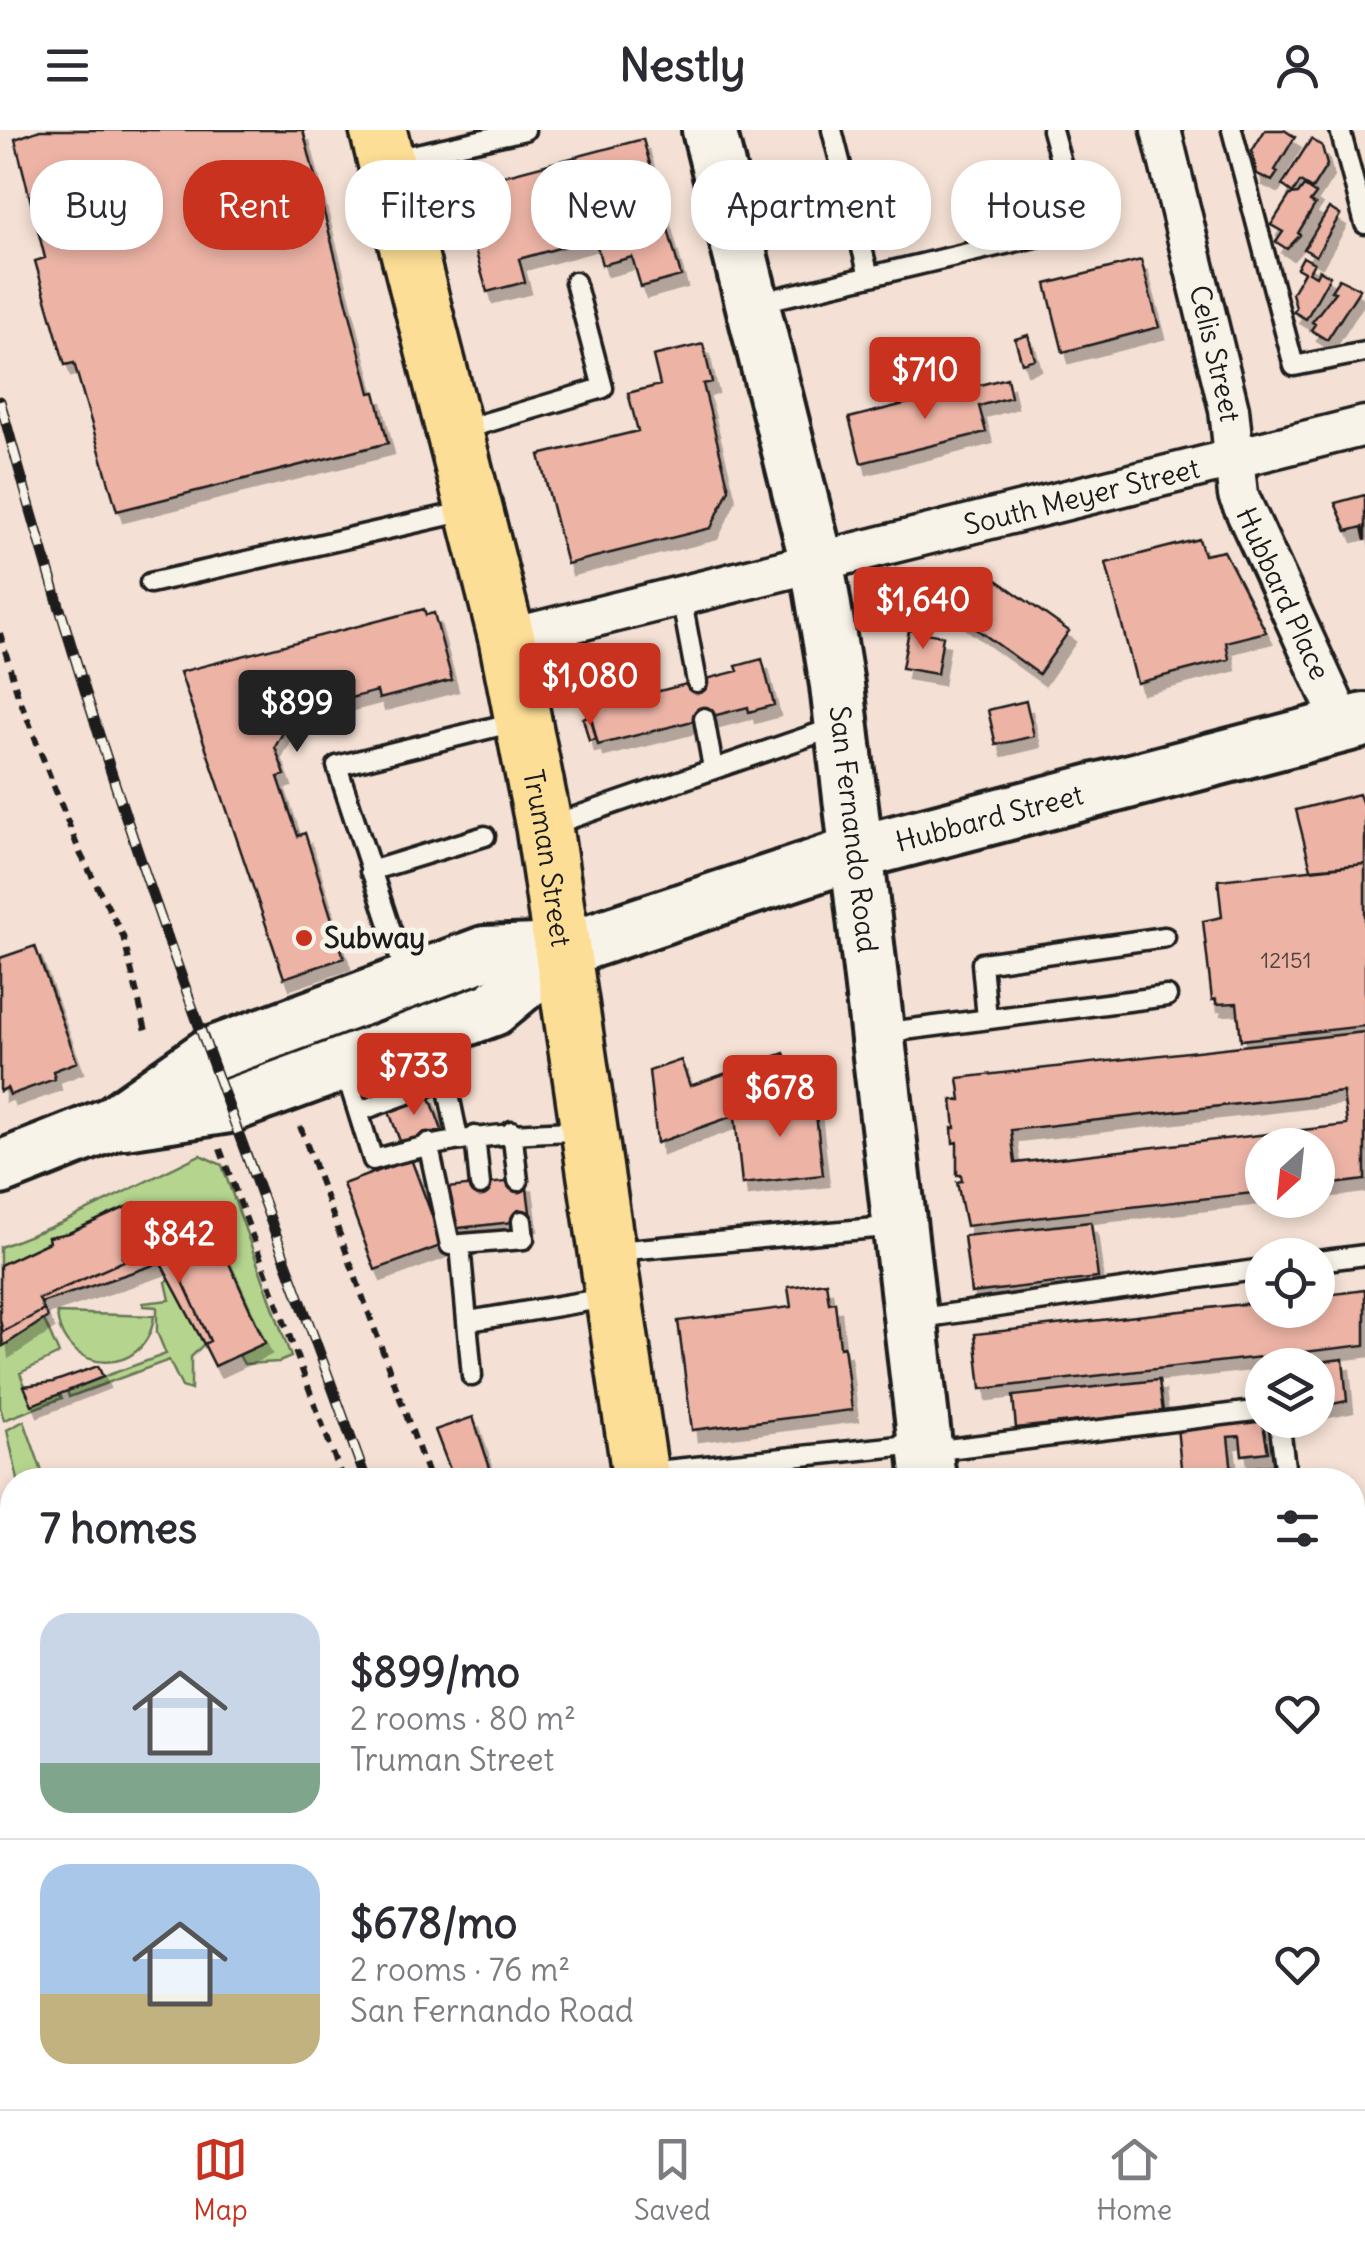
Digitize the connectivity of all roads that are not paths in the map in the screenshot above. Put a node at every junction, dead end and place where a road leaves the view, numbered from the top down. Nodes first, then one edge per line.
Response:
1 (525, 130) edge
2 (708, 130) edge
3 (832, 130) edge
4 (1052, 130) edge
5 (1161, 130) edge
6 (1232, 130) edge
7 (1340, 130) edge
8 (463, 136) edge
9 (381, 146) edge
10 (1365, 224) edge
11 (869, 276) junction
12 (575, 282) dead end
13 (752, 304) junction
14 (1365, 352) edge
15 (1365, 426) edge
16 (453, 432) junction
17 (1236, 460) junction
18 (472, 510) junction
19 (817, 562) junction
20 (150, 584) dead end
21 (680, 596) junction
22 (507, 639) junction
23 (697, 682) dead end
24 (704, 718) dead end
25 (524, 720) junction
26 (1354, 723) edge
27 (842, 725) junction
28 (714, 768) junction
29 (544, 827) junction
30 (485, 836) dead end
31 (855, 853) junction
32 (370, 871) junction
33 (1166, 936) dead end
34 (563, 950) junction
35 (408, 981) junction
36 (1167, 996) dead end
37 (988, 1020) junction
38 (446, 1026) junction
39 (875, 1034) junction
40 (446, 1080) junction
41 (351, 1088) junction
42 (111, 1124) junction
43 (589, 1130) junction
44 (512, 1131) junction
45 (466, 1137) junction
46 (428, 1143) junction
47 (0, 1168) edge
48 (518, 1181) dead end
49 (480, 1185) dead end
50 (522, 1221) dead end
51 (898, 1226) junction
52 (460, 1245) junction
53 (1365, 1255) edge
54 (1335, 1259) edge
55 (1245, 1271) edge
56 (610, 1274) junction
57 (909, 1320) junction
58 (469, 1321) junction
59 (472, 1376) dead end
60 (1245, 1412) edge
61 (1281, 1438) edge
62 (926, 1458) edge
63 (639, 1468) edge
64 (767, 1468) edge
65 (1285, 1468) edge

1 - 8 lane
2 - 13 main road, San Fernando Road
3 - 11 lane
4 - 11 lane
5 - 17 street, Celis Street
6 - 14 lane
7 - 10 lane
8 - 9 lane
9 - 16 main road, Truman Street
11 - 13 lane
12 - 16 lane
13 - 19 main road, San Fernando Road
15 - 17 street, South Meyer Street
16 - 18 main road, Truman Street
17 - 19 street, South Meyer Street
17 - 26 street, Hubbard Place
18 - 20 lane
18 - 22 main road, Truman Street
19 - 21 street, South Meyer Street
19 - 27 main road, San Fernando Road
21 - 22 street, South Meyer Street
21 - 23 lane
22 - 25 main road, Truman Street
24 - 28 lane
25 - 29 main road, Truman Street
25 - 32 lane
26 - 31 main road, Hubbard Street
27 - 28 lane
27 - 31 main road, San Fernando Road
28 - 29 lane
29 - 34 main road, Truman Street
30 - 32 lane
31 - 34 main road, Hubbard Street
31 - 39 main road, San Fernando Road
32 - 35 lane
33 - 37 lane
34 - 35 main road, Hubbard Street
34 - 38 main road, Hubbard Street
34 - 43 main road, Truman Street
35 - 42 main road, Hubbard Street
36 - 37 lane
37 - 39 lane
38 - 40 lane
38 - 41 main road, Hubbard Street
39 - 51 main road, San Fernando Road
40 - 41 lane
40 - 45 lane
41 - 42 main road, Hubbard Street
41 - 46 lane
42 - 47 main road
43 - 44 lane
43 - 56 main road, Truman Street
44 - 45 lane
44 - 48 lane
45 - 46 lane
45 - 49 lane
46 - 52 lane
50 - 52 lane
51 - 56 lane
51 - 57 main road, San Fernando Road
52 - 58 lane
53 - 54 lane
55 - 57 lane
56 - 58 lane
56 - 63 main road, Truman Street
57 - 62 main road, San Fernando Road
58 - 59 lane
60 - 62 lane
61 - 65 lane
62 - 64 lane

